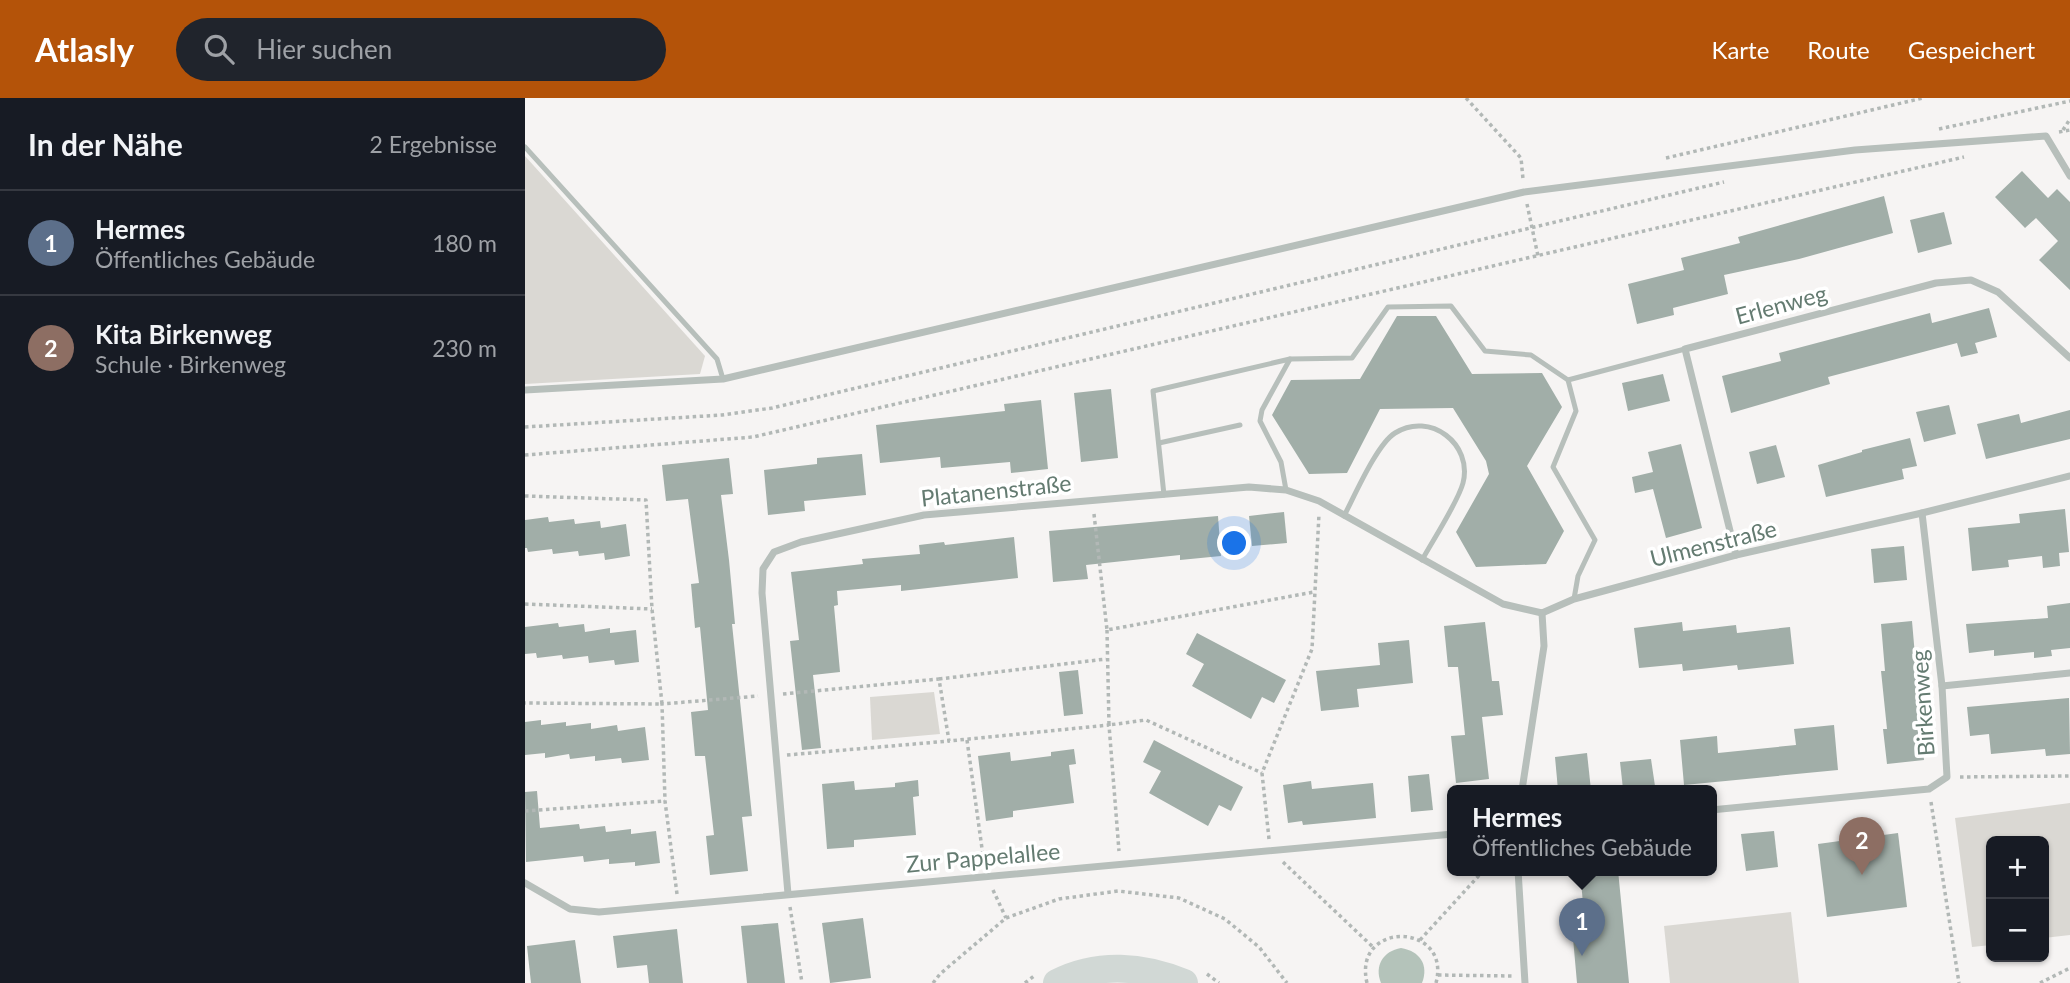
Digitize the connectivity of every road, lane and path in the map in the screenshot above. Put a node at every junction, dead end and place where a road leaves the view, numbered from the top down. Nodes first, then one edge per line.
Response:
1 (1466, 98) edge
2 (1923, 98) edge
3 (2070, 101) edge
4 (2070, 119) edge
5 (1935, 130) dead end
6 (2062, 132) dead end
7 (525, 147) edge
8 (1975, 155) dead end
9 (1657, 160) dead end
10 (2070, 176) edge
11 (1729, 181) dead end
12 (1524, 192) junction
13 (1532, 228) junction
14 (1538, 256) junction
15 (1685, 349) junction
16 (2070, 358) edge
17 (1290, 359) junction
18 (723, 379) junction
19 (1568, 380) junction
20 (525, 390) edge
21 (1240, 425) dead end
22 (525, 427) edge
23 (1159, 443) junction
24 (525, 454) edge
25 (2070, 476) edge
26 (1286, 490) junction
27 (1164, 495) junction
28 (525, 496) edge
29 (1092, 500) junction
30 (1319, 501) junction
31 (1922, 513) junction
32 (1344, 516) junction
33 (1736, 555) junction
34 (1422, 560) junction
35 (1314, 592) junction
36 (1574, 599) junction
37 (525, 604) edge
38 (652, 609) junction
39 (1542, 613) junction
40 (1107, 630) junction
41 (1106, 659) junction
42 (2070, 673) edge
43 (939, 679) junction
44 (1942, 686) junction
45 (771, 695) junction
46 (525, 702) edge
47 (662, 704) junction
48 (1109, 725) junction
49 (967, 740) junction
50 (949, 741) junction
51 (776, 756) junction
52 (1262, 773) junction
53 (2070, 776) edge
54 (1947, 777) junction
55 (1523, 785) edge
56 (1929, 789) junction
57 (666, 801) junction
58 (1717, 809) edge
59 (525, 811) edge
60 (1447, 835) edge
61 (1271, 850) junction
62 (984, 863) dead end
63 (1120, 864) junction
64 (1479, 876) edge
65 (1518, 876) edge
66 (525, 883) edge
67 (788, 894) junction
68 (678, 903) junction
69 (1420, 940) junction
70 (1374, 948) junction
71 (2070, 968) edge
72 (1438, 975) junction
73 (1525, 979) edge
74 (802, 983) edge
75 (933, 983) edge
76 (1057, 983) edge
77 (1184, 983) edge
78 (1287, 983) edge
79 (1367, 983) edge
80 (1436, 983) edge
81 (1959, 983) edge
82 (2040, 983) edge

1 - 12 path
2 - 9 path
3 - 5 path
4 - 6 path
7 - 18 lane
8 - 14 path
10 - 12 street
11 - 13 path
12 - 13 path
12 - 18 street
13 - 14 path
13 - 22 path
14 - 24 path
15 - 16 street, Erlenweg
15 - 19 lane
15 - 33 street
17 - 19 lane
17 - 23 lane
17 - 26 lane
18 - 20 street
19 - 36 lane
21 - 23 lane
23 - 27 lane
25 - 31 street, Ulmenstraße
26 - 27 street, Platanenstraße
26 - 30 street, Platanenstraße
27 - 29 street, Platanenstraße
28 - 38 path
29 - 40 path
29 - 45 street, Platanenstraße
30 - 32 street, Platanenstraße
30 - 35 path
31 - 33 street, Ulmenstraße
31 - 44 street, Birkenweg
32 - 34 street, Platanenstraße
32 - 34 lane
33 - 36 street, Ulmenstraße
34 - 39 street, Platanenstraße
35 - 40 path
35 - 52 path
36 - 39 street, Ulmenstraße
37 - 38 path
38 - 47 path
39 - 55 street
40 - 41 path
41 - 43 path
41 - 48 path
42 - 44 street
43 - 45 path
43 - 50 path
44 - 54 street, Birkenweg
45 - 47 path
45 - 51 street, Platanenstraße
46 - 47 path
47 - 57 path
48 - 49 path
48 - 52 path
48 - 63 path
49 - 50 path
49 - 62 path
50 - 51 path
51 - 67 street, Platanenstraße
52 - 61 path
53 - 54 path
54 - 56 street, Birkenweg
56 - 58 street, Birkenweg
56 - 81 path
57 - 59 path
57 - 68 path
60 - 61 street, Zur Pappelallee
61 - 63 street, Zur Pappelallee
61 - 70 path
63 - 67 street, Zur Pappelallee
64 - 69 path
65 - 73 street
66 - 68 street, Zur Pappelallee
67 - 68 street, Zur Pappelallee
67 - 74 path
69 - 70 path
69 - 72 path
70 - 79 path
71 - 82 path
72 - 73 path
72 - 80 path
75 - 78 path
76 - 77 street

